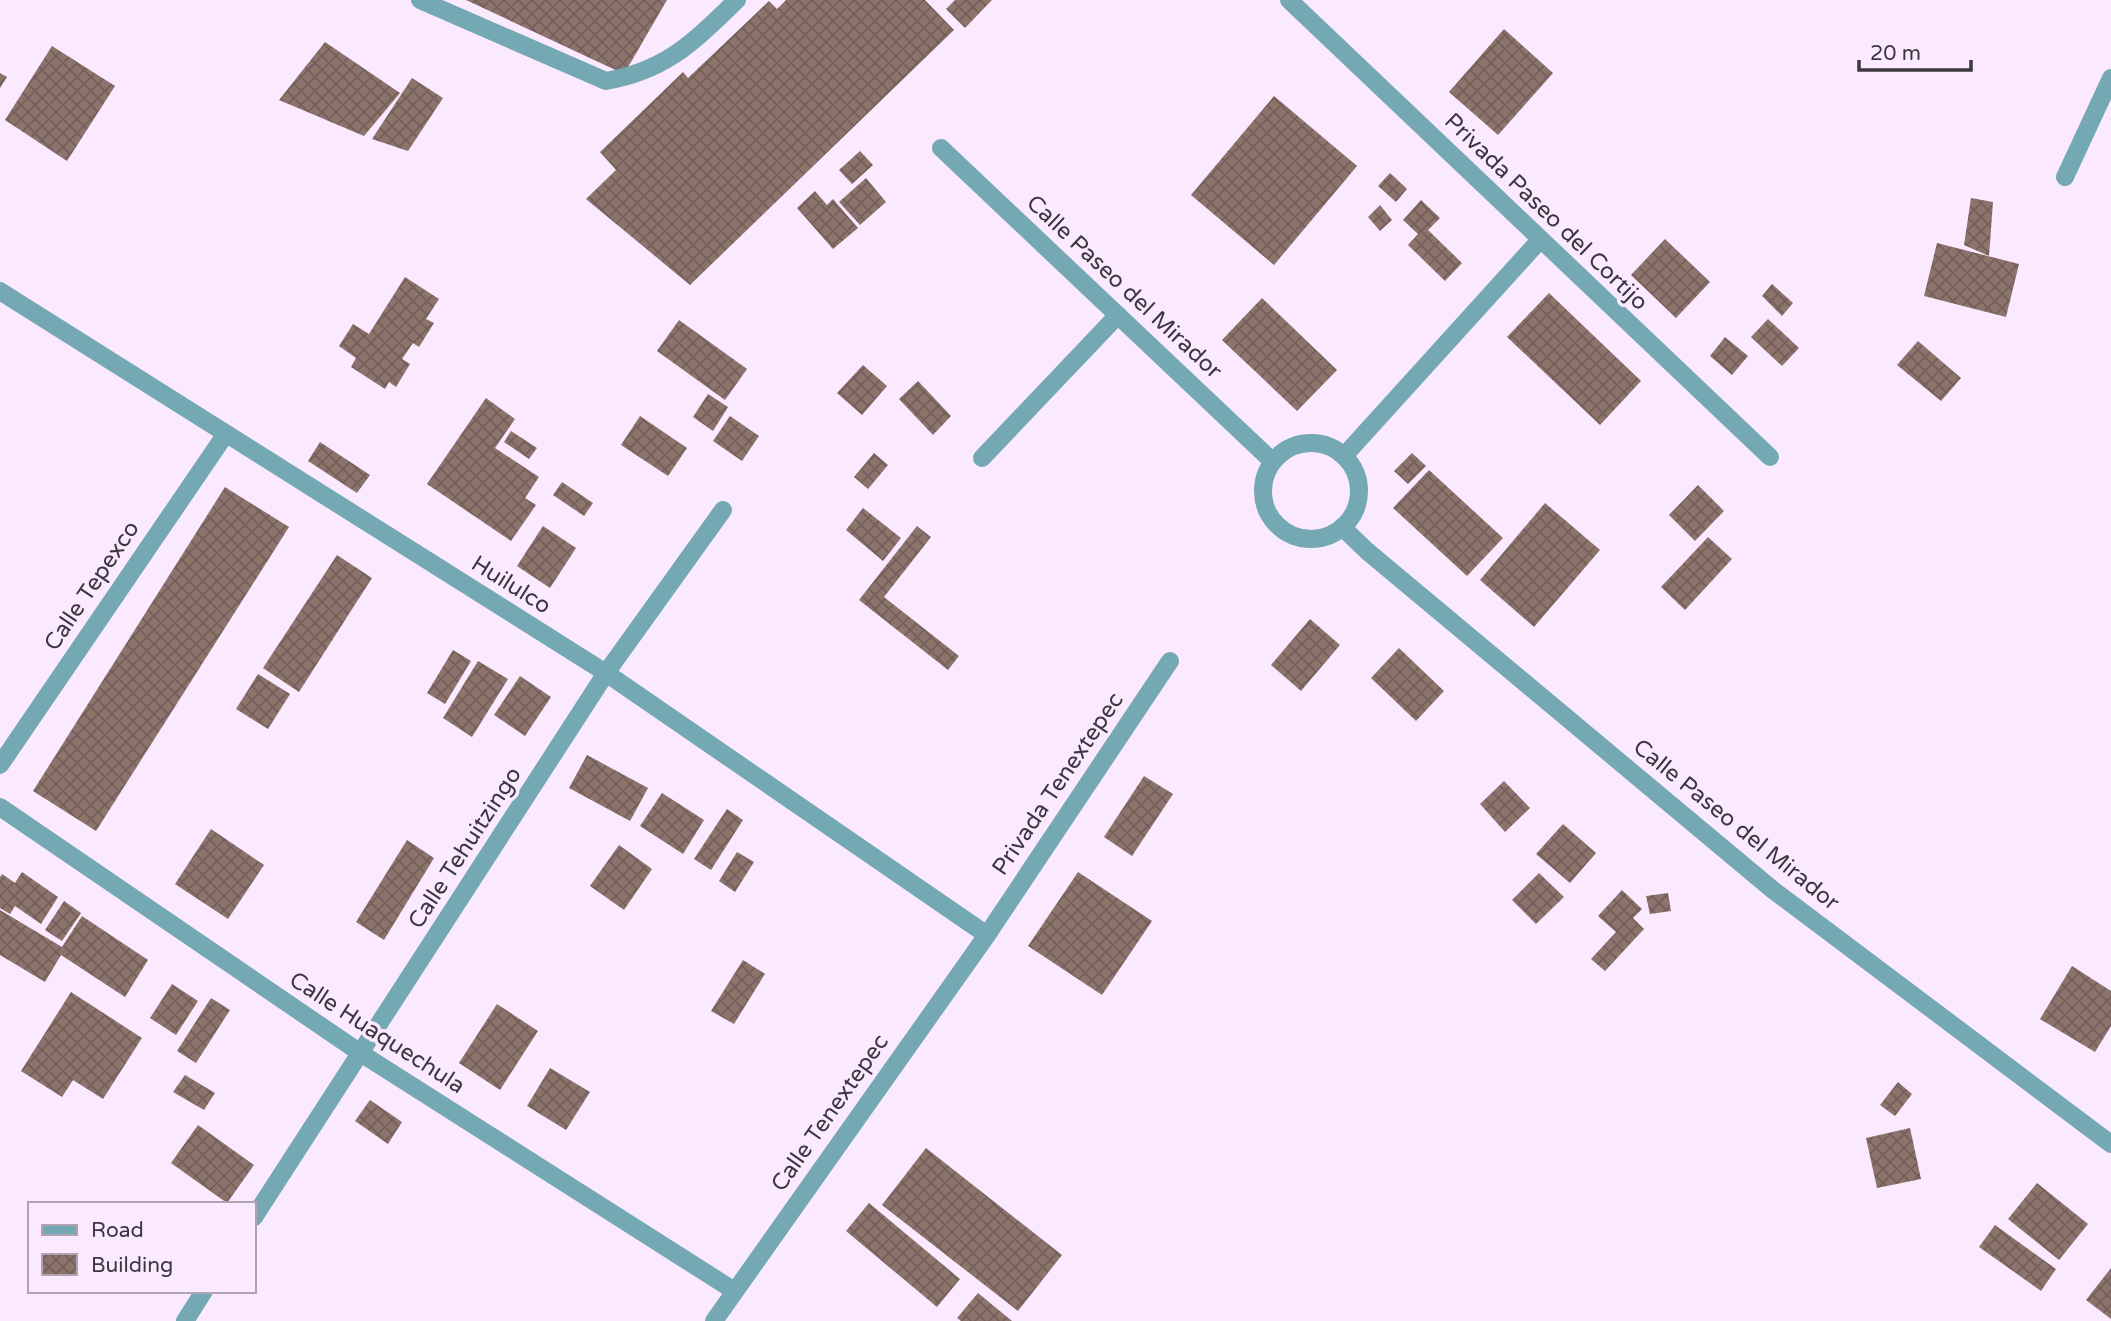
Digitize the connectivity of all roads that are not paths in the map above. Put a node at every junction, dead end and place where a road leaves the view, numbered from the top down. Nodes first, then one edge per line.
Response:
1 (420, 0) edge
2 (737, 0) edge
3 (1289, 1) edge
4 (2111, 78) edge
5 (942, 148) dead end
6 (2065, 177) dead end
7 (1539, 241) junction
8 (0, 291) edge
9 (1118, 315) junction
10 (225, 435) junction
11 (1344, 456) junction
12 (1770, 457) dead end
13 (982, 458) dead end
14 (1272, 461) junction
15 (723, 510) dead end
16 (1342, 527) junction
17 (1170, 661) dead end
18 (606, 673) junction
19 (0, 765) edge
20 (0, 807) edge
21 (987, 934) junction
22 (362, 1054) junction
23 (2111, 1144) edge
24 (256, 1214) edge
25 (733, 1290) junction
26 (203, 1293) edge
27 (185, 1321) edge
28 (714, 1321) edge

1 - 2 street
3 - 7 street, Privada Paseo del Cortijo
4 - 6 street
5 - 9 street, Calle Paseo del Mirador
7 - 11 street
7 - 12 street, Privada Paseo del Cortijo
8 - 10 street, Huilulco
9 - 13 street
9 - 14 street, Calle Paseo del Mirador
10 - 18 street, Huilulco
10 - 19 street, Calle Tepexco
11 - 14 street
11 - 16 street
14 - 16 street
15 - 18 street, Calle Tehuitzingo
16 - 23 street, Calle Paseo del Mirador
17 - 21 street, Privada Tenextepec
18 - 21 street, Huilulco
18 - 22 street, Calle Tehuitzingo
20 - 22 street, Calle Huaquechula
21 - 25 street, Calle Tenextepec
22 - 24 street, Calle Tehuitzingo
22 - 25 street, Calle Huaquechula
25 - 28 street, Calle Tenextepec
26 - 27 street

